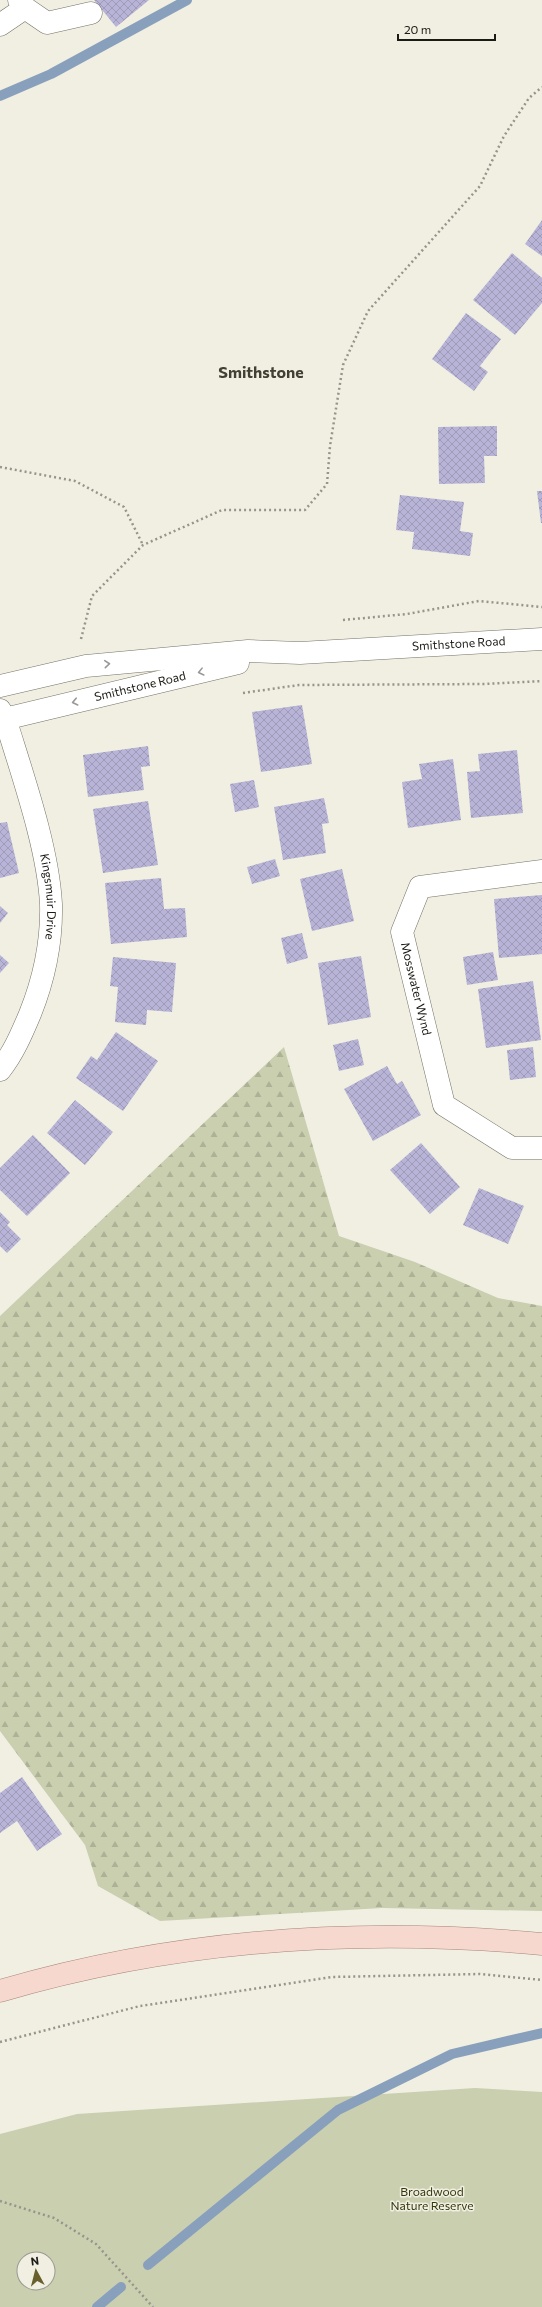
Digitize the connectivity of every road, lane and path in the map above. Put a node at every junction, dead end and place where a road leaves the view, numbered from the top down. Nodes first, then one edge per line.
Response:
1 (22, 4) edge
2 (91, 13) dead end
3 (0, 25) edge
4 (542, 87) edge
5 (0, 467) edge
6 (143, 545) junction
7 (542, 639) edge
8 (280, 653) junction
9 (86, 666) junction
10 (542, 680) edge
11 (0, 686) edge
12 (237, 694) dead end
13 (2, 716) edge
14 (542, 871) edge
15 (0, 1070) edge
16 (542, 1148) edge
17 (542, 1944) edge
18 (542, 1980) edge
19 (0, 1992) edge
20 (0, 2042) edge
21 (0, 2201) edge
22 (153, 2307) edge

1 - 2 street
1 - 3 street
4 - 6 path
5 - 6 path
6 - 9 path
7 - 8 street, Smithstone Road
9 -> 8 street, Smithstone Road
8 -> 13 street, Smithstone Road
9 - 11 street, Smithstone Road
10 - 12 path
13 - 15 street, Kingsmuir Drive
14 - 16 street, Mosswater Wynd
17 - 19 main road
18 - 20 path
21 - 22 path

